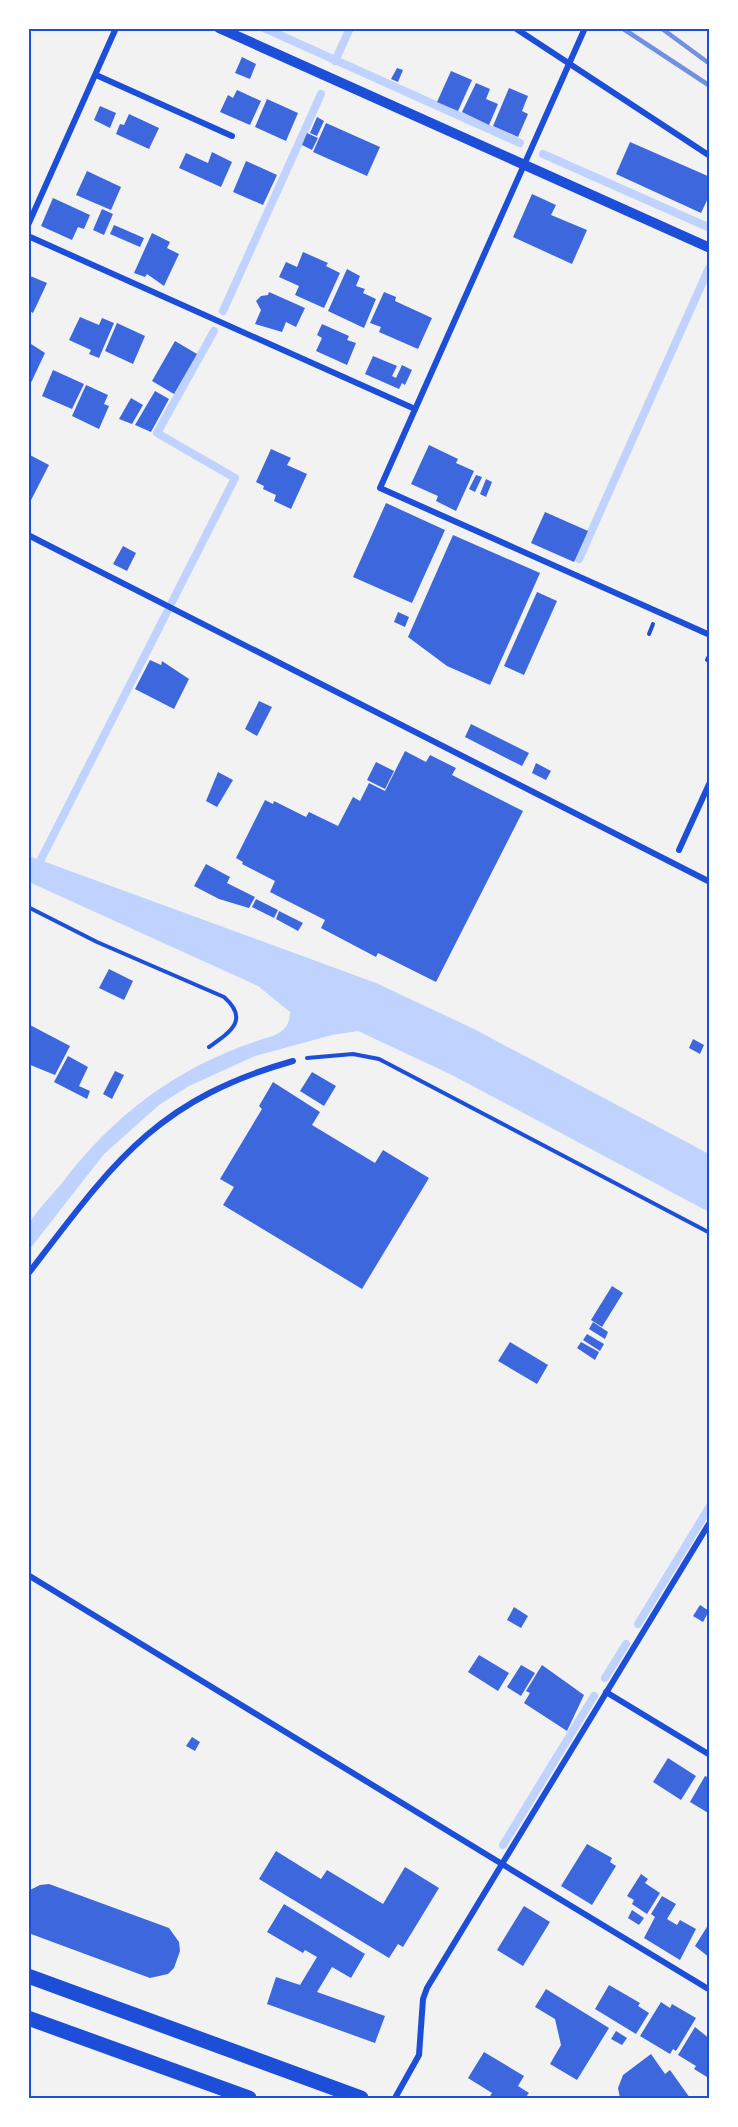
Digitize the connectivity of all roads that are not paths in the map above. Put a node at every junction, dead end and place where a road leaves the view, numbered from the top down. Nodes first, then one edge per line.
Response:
1 (116, 28) edge
2 (219, 28) edge
3 (515, 28) edge
4 (585, 28) edge
5 (570, 63) junction
6 (96, 75) junction
7 (232, 136) dead end
8 (710, 156) edge
9 (525, 165) junction
10 (28, 225) edge
11 (28, 236) edge
12 (710, 248) edge
13 (415, 409) junction
14 (28, 535) edge
15 (710, 635) edge
16 (710, 782) edge
17 (679, 849) dead end
18 (710, 882) edge
19 (293, 1061) road end
20 (28, 1274) edge
21 (710, 1522) edge
22 (28, 1575) edge
23 (606, 1692) junction
24 (710, 1755) edge
25 (502, 1864) junction
26 (28, 1976) edge
27 (710, 1990) edge
28 (28, 2018) edge
29 (249, 2098) edge
30 (361, 2098) edge
31 (395, 2098) edge

1 - 6 street
2 - 9 street
3 - 5 street
4 - 5 street
5 - 8 street
5 - 9 street
6 - 7 street
6 - 10 street
9 - 12 street
9 - 13 street
11 - 13 street
13 - 15 street
14 - 18 street
16 - 17 street
19 - 20 street
21 - 23 street
22 - 25 street
23 - 24 street
23 - 25 street
25 - 27 street
25 - 31 street
26 - 30 main road
28 - 29 main road

